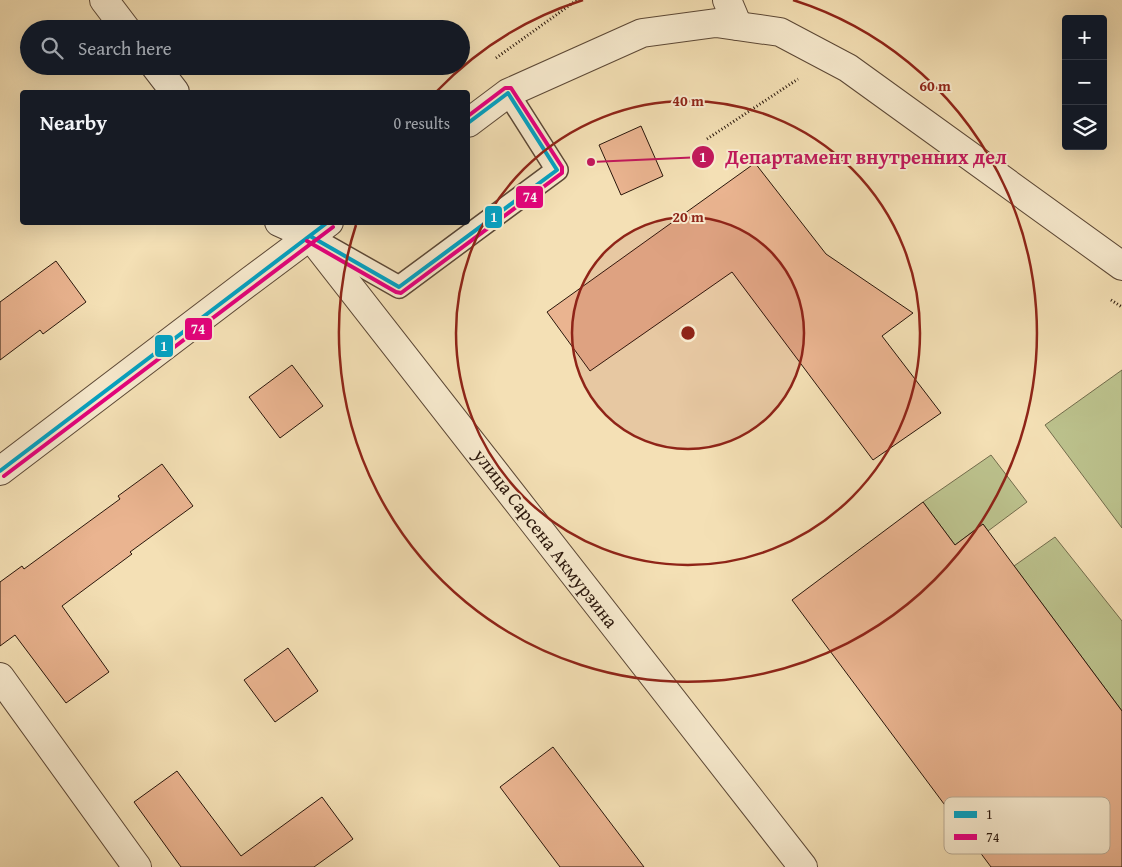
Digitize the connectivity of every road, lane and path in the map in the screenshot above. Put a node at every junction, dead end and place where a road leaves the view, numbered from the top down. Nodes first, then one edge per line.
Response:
1 (104, 0) edge
2 (577, 0) edge
3 (727, 0) edge
4 (119, 20) edge
5 (738, 26) junction
6 (489, 64) dead end
7 (162, 75) edge
8 (800, 78) dead end
9 (173, 90) edge
10 (508, 94) junction
11 (470, 122) edge
12 (707, 139) dead end
13 (294, 225) edge
14 (319, 230) edge
15 (1122, 266) edge
16 (1106, 296) dead end
17 (1122, 308) edge
18 (0, 471) edge
19 (0, 677) edge
20 (137, 867) edge
21 (803, 867) edge

1 - 4 street
2 - 6 path
3 - 5 street
5 - 10 street
5 - 15 street
7 - 9 street
8 - 12 path
10 - 11 street
10 - 14 lane
13 - 14 street, улица Сарсена Акмурзина
14 - 18 street
14 - 21 street, улица Сарсена Акмурзина
16 - 17 path
19 - 20 street

